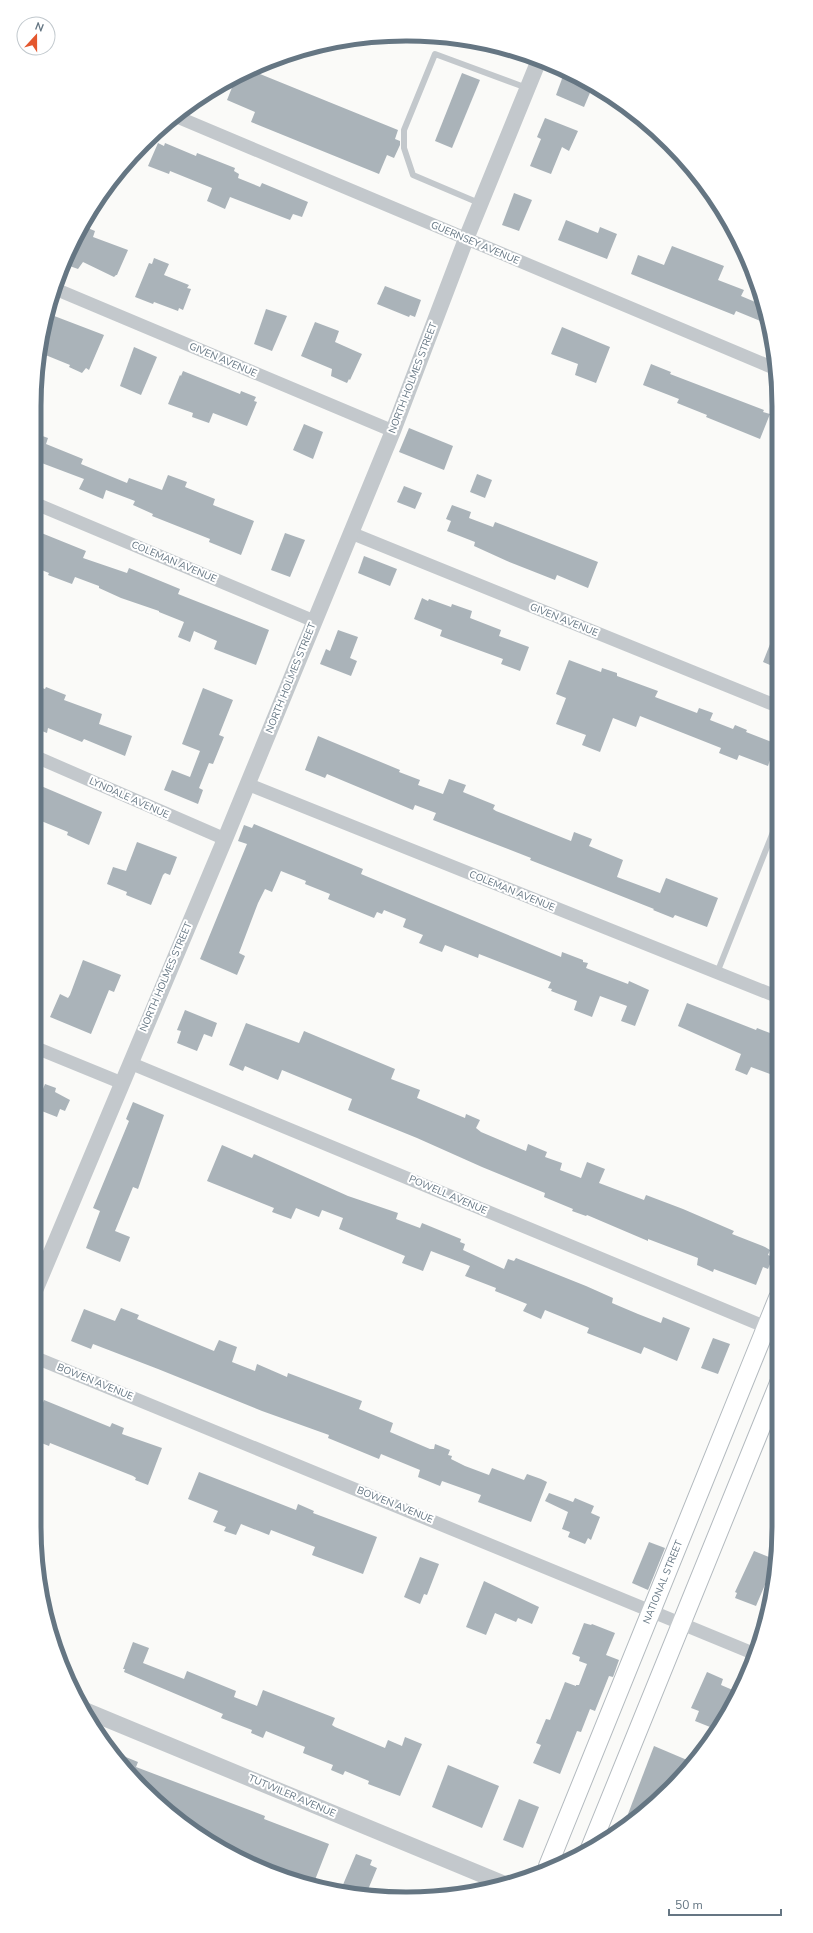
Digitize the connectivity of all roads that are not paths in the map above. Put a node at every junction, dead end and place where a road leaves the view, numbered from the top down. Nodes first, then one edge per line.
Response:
1 (538, 66) edge
2 (528, 88) junction
3 (182, 119) edge
4 (480, 204) junction
5 (466, 239) junction
6 (59, 291) edge
7 (770, 366) edge
8 (393, 431) junction
9 (41, 506) edge
10 (351, 533) junction
11 (314, 622) junction
12 (772, 704) edge
13 (41, 759) edge
14 (247, 784) junction
15 (772, 835) edge
16 (224, 839) junction
17 (717, 973) junction
18 (772, 995) edge
19 (41, 1050) edge
20 (130, 1063) junction
21 (122, 1083) junction
22 (41, 1276) edge
23 (772, 1312) edge
24 (766, 1327) junction
25 (41, 1360) edge
26 (772, 1400) edge
27 (651, 1610) junction
28 (682, 1623) junction
29 (750, 1652) edge
30 (93, 1713) edge
31 (593, 1840) edge
32 (549, 1862) edge
33 (497, 1881) edge

1 - 2 street, NORTH HOLMES STREET
2 - 4 street, NORTH HOLMES STREET
2 - 4 lane
3 - 5 street, GUERNSEY AVENUE
4 - 5 street, NORTH HOLMES STREET
5 - 7 street, GUERNSEY AVENUE
5 - 8 street, NORTH HOLMES STREET
6 - 8 street, GIVEN AVENUE
8 - 10 street, NORTH HOLMES STREET
9 - 11 street, COLEMAN AVENUE
10 - 11 street, NORTH HOLMES STREET
10 - 12 street, GIVEN AVENUE
11 - 14 street, NORTH HOLMES STREET
13 - 16 street, LYNDALE AVENUE
14 - 16 street, NORTH HOLMES STREET
14 - 17 street, COLEMAN AVENUE
15 - 17 lane
16 - 20 street, NORTH HOLMES STREET
17 - 18 street, COLEMAN AVENUE
19 - 21 street
20 - 21 street, NORTH HOLMES STREET
20 - 24 street, POWELL AVENUE
21 - 22 street, NORTH HOLMES STREET
23 - 24 main road, NATIONAL STREET
24 - 27 main road, NATIONAL STREET
25 - 27 street, BOWEN AVENUE
26 - 28 main road
27 - 28 street, BOWEN AVENUE
27 - 32 main road, NATIONAL STREET
28 - 29 street, BOWEN AVENUE
28 - 31 main road
30 - 33 street, TUTWILER AVENUE

